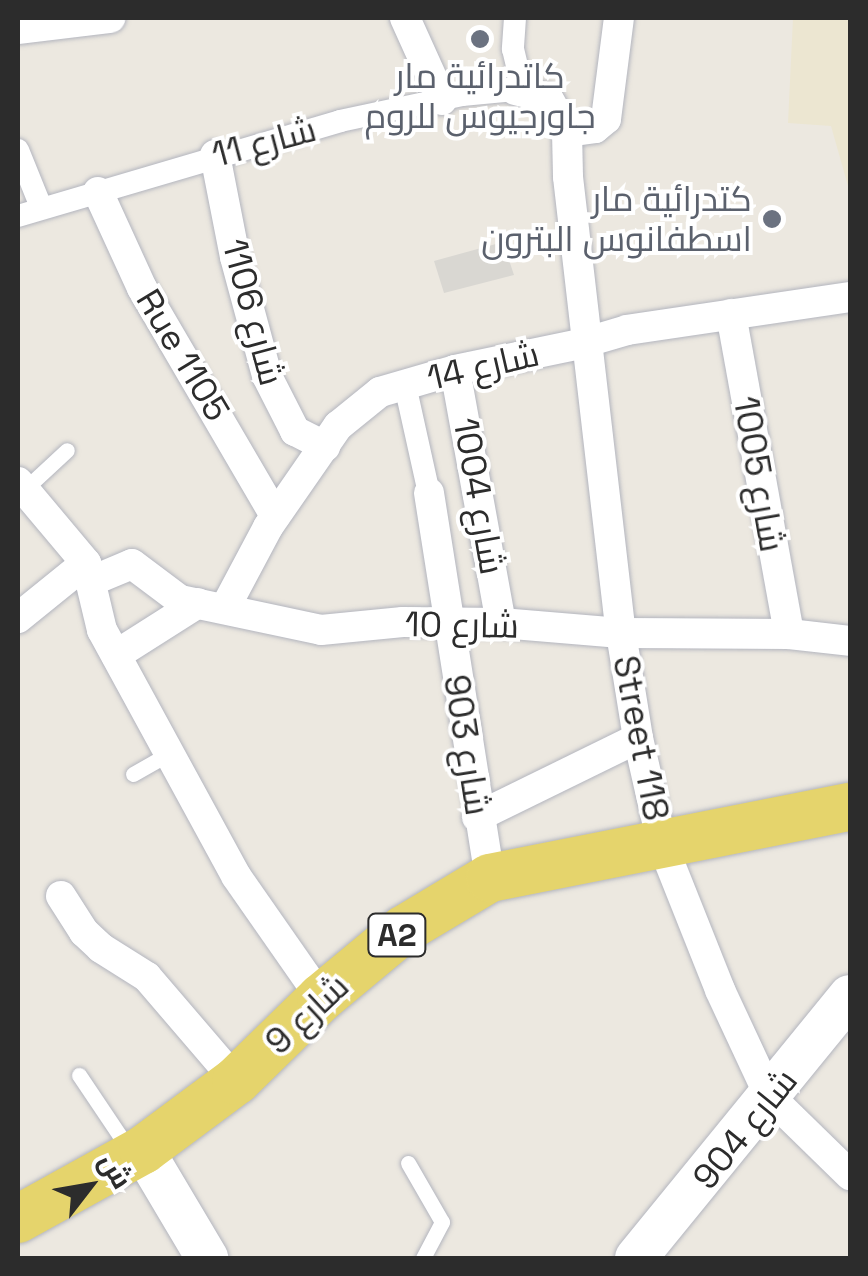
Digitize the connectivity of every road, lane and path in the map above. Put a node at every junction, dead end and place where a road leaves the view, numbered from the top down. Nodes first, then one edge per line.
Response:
1 (110, 18) edge
2 (405, 18) edge
3 (516, 18) edge
4 (619, 18) edge
5 (18, 29) edge
6 (519, 90) junction
7 (442, 100) junction
8 (567, 132) junction
9 (18, 150) edge
10 (215, 154) junction
11 (98, 192) junction
12 (41, 207) junction
13 (18, 216) edge
14 (850, 299) edge
15 (730, 314) junction
16 (590, 342) junction
17 (455, 370) junction
18 (404, 385) junction
19 (325, 446) junction
20 (66, 450) dead end
21 (21, 486) edge
22 (428, 493) joint
23 (275, 516) junction
24 (90, 572) junction
25 (212, 606) junction
26 (18, 618) edge
27 (449, 622) junction
28 (501, 623) junction
29 (621, 633) junction
30 (789, 634) junction
31 (850, 641) edge
32 (116, 655) junction
33 (638, 738) junction
34 (170, 753) junction
35 (132, 774) dead end
36 (850, 808) edge
37 (477, 817) junction
38 (662, 844) junction
39 (490, 878) junction
40 (62, 896) dead end
41 (850, 996) edge
42 (321, 998) junction
43 (80, 1075) dead end
44 (236, 1081) junction
45 (770, 1097) junction
46 (138, 1153) junction
47 (408, 1162) dead end
48 (850, 1175) edge
49 (18, 1219) edge
50 (207, 1258) edge
51 (423, 1258) edge
52 (636, 1258) edge

1 - 5 street
2 - 7 street
3 - 6 street
4 - 8 street
6 - 7 street, شارع 11
6 - 8 street
7 - 10 street, شارع 11
8 - 16 street
9 - 12 street
10 - 11 street, شارع 11
10 - 19 street, شارع 1106
11 - 12 street, شارع 11
11 - 23 street, Rue 1105
12 - 13 street, شارع 11
14 - 15 street, شارع 14
15 - 16 street, شارع 14
15 - 30 street, شارع 1005
16 - 17 street, شارع 14
16 - 29 street, Street 118
17 - 18 street, شارع 14
17 - 28 street, شارع 1004
18 - 19 street, شارع 14
18 - 22 street
19 - 23 street, شارع 14
20 - 21 lane
21 - 24 street
22 - 27 street, شارع 903
23 - 25 street, شارع 14
24 - 25 street, شارع 10
24 - 26 street, شارع 10
24 - 32 street
25 - 27 street, شارع 10
25 - 32 street
27 - 28 street, شارع 10
27 - 37 street, شارع 903
28 - 29 street, شارع 10
29 - 30 street, شارع 10
29 - 33 street, Street 118
30 - 31 street, شارع 10
32 - 34 street
33 - 37 street
33 - 38 street, Street 118
34 - 35 lane
34 - 42 street
36 - 38 main road, شارع 9 / A2
37 - 39 street, شارع 903
38 - 39 main road, شارع 9 / A2
38 - 45 street, Street 118
39 - 42 main road, شارع 9 / A2
40 - 44 street
41 - 45 main road, شارع 904
42 - 44 main road, شارع 9 / A2
43 - 46 lane
44 - 46 main road, شارع 9 / A2
45 - 48 street
45 - 52 main road, شارع 904
46 - 49 main road, شارع 9 / A2
46 - 50 main road
47 - 51 lane

